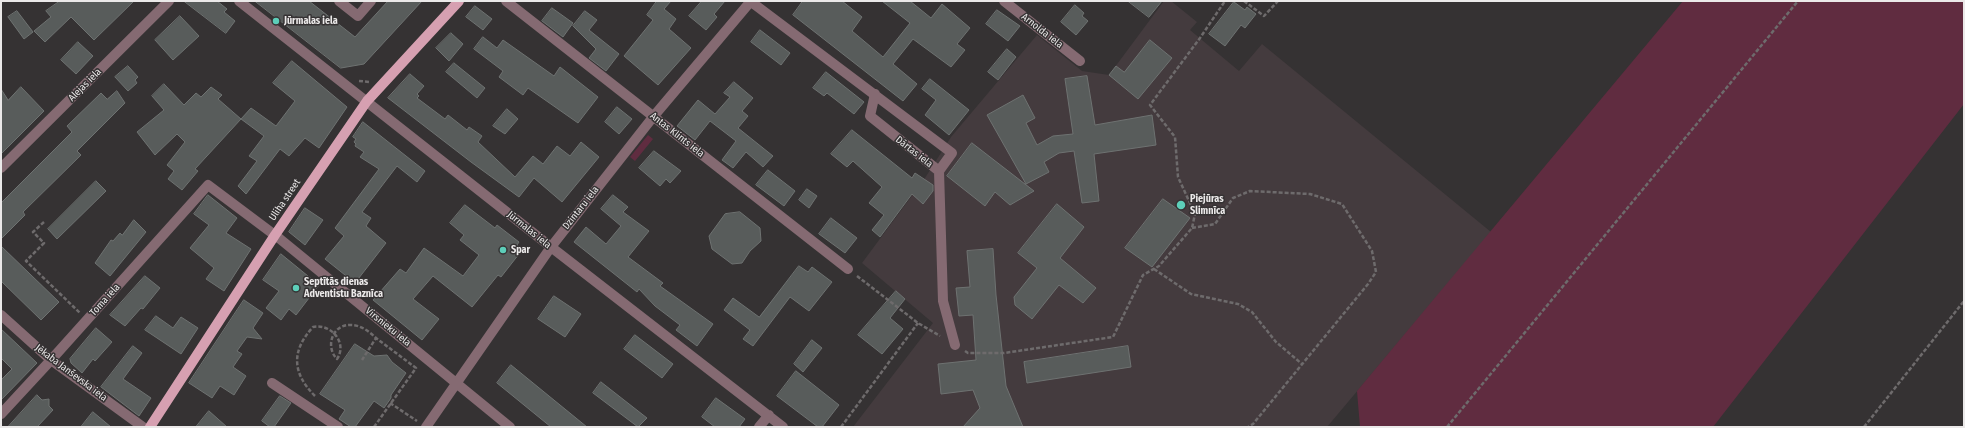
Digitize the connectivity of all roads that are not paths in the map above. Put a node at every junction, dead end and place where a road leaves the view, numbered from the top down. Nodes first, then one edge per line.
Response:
1 (169, 1) edge
2 (239, 1) edge
3 (339, 1) edge
4 (371, 1) edge
5 (458, 1) edge
6 (506, 1) edge
7 (751, 1) edge
8 (1004, 1) edge
9 (1080, 61) dead end
10 (875, 94) junction
11 (367, 101) junction
12 (653, 117) junction
13 (1, 168) edge
14 (939, 171) junction
15 (208, 185) joint
16 (275, 235) junction
17 (551, 247) junction
18 (848, 269) road end
19 (1, 315) edge
20 (956, 345) road end
21 (51, 360) junction
22 (456, 382) junction
23 (272, 383) dead end
24 (1, 414) edge
25 (769, 415) junction
26 (143, 427) edge
27 (150, 427) edge
28 (338, 427) edge
29 (426, 427) edge
30 (510, 427) edge
31 (758, 427) edge
32 (783, 427) edge

1 - 13 street, Alejas iela
2 - 11 street, Jūrmalas iela
3 - 4 street
5 - 11 main road, Uliha street
6 - 12 street, Antas Klints iela
7 - 10 street, Dārtas iela
7 - 12 street, Dzintaru iela
8 - 9 street, Arnolda iela
10 - 14 street, Dārtas iela
10 - 14 street, Dārtas iela
11 - 16 main road, Uliha street
11 - 17 street, Jūrmalas iela
12 - 17 street, Dzintaru iela
12 - 18 street, Antas Klints iela
14 - 20 street
15 - 16 street, Virsnieku iela
15 - 21 street, Toma iela
16 - 22 street, Virsnieku iela
16 - 27 main road, Uliha street
17 - 22 street, Dzintaru iela
17 - 25 street, Jūrmalas iela
19 - 21 street, Jēkaba Janševska iela
21 - 24 street, Toma iela
21 - 26 street, Jēkaba Janševska iela
22 - 29 street, Dzintaru iela
22 - 30 street, Virsnieku iela
23 - 28 street
25 - 31 street
25 - 32 street, Jūrmalas iela

